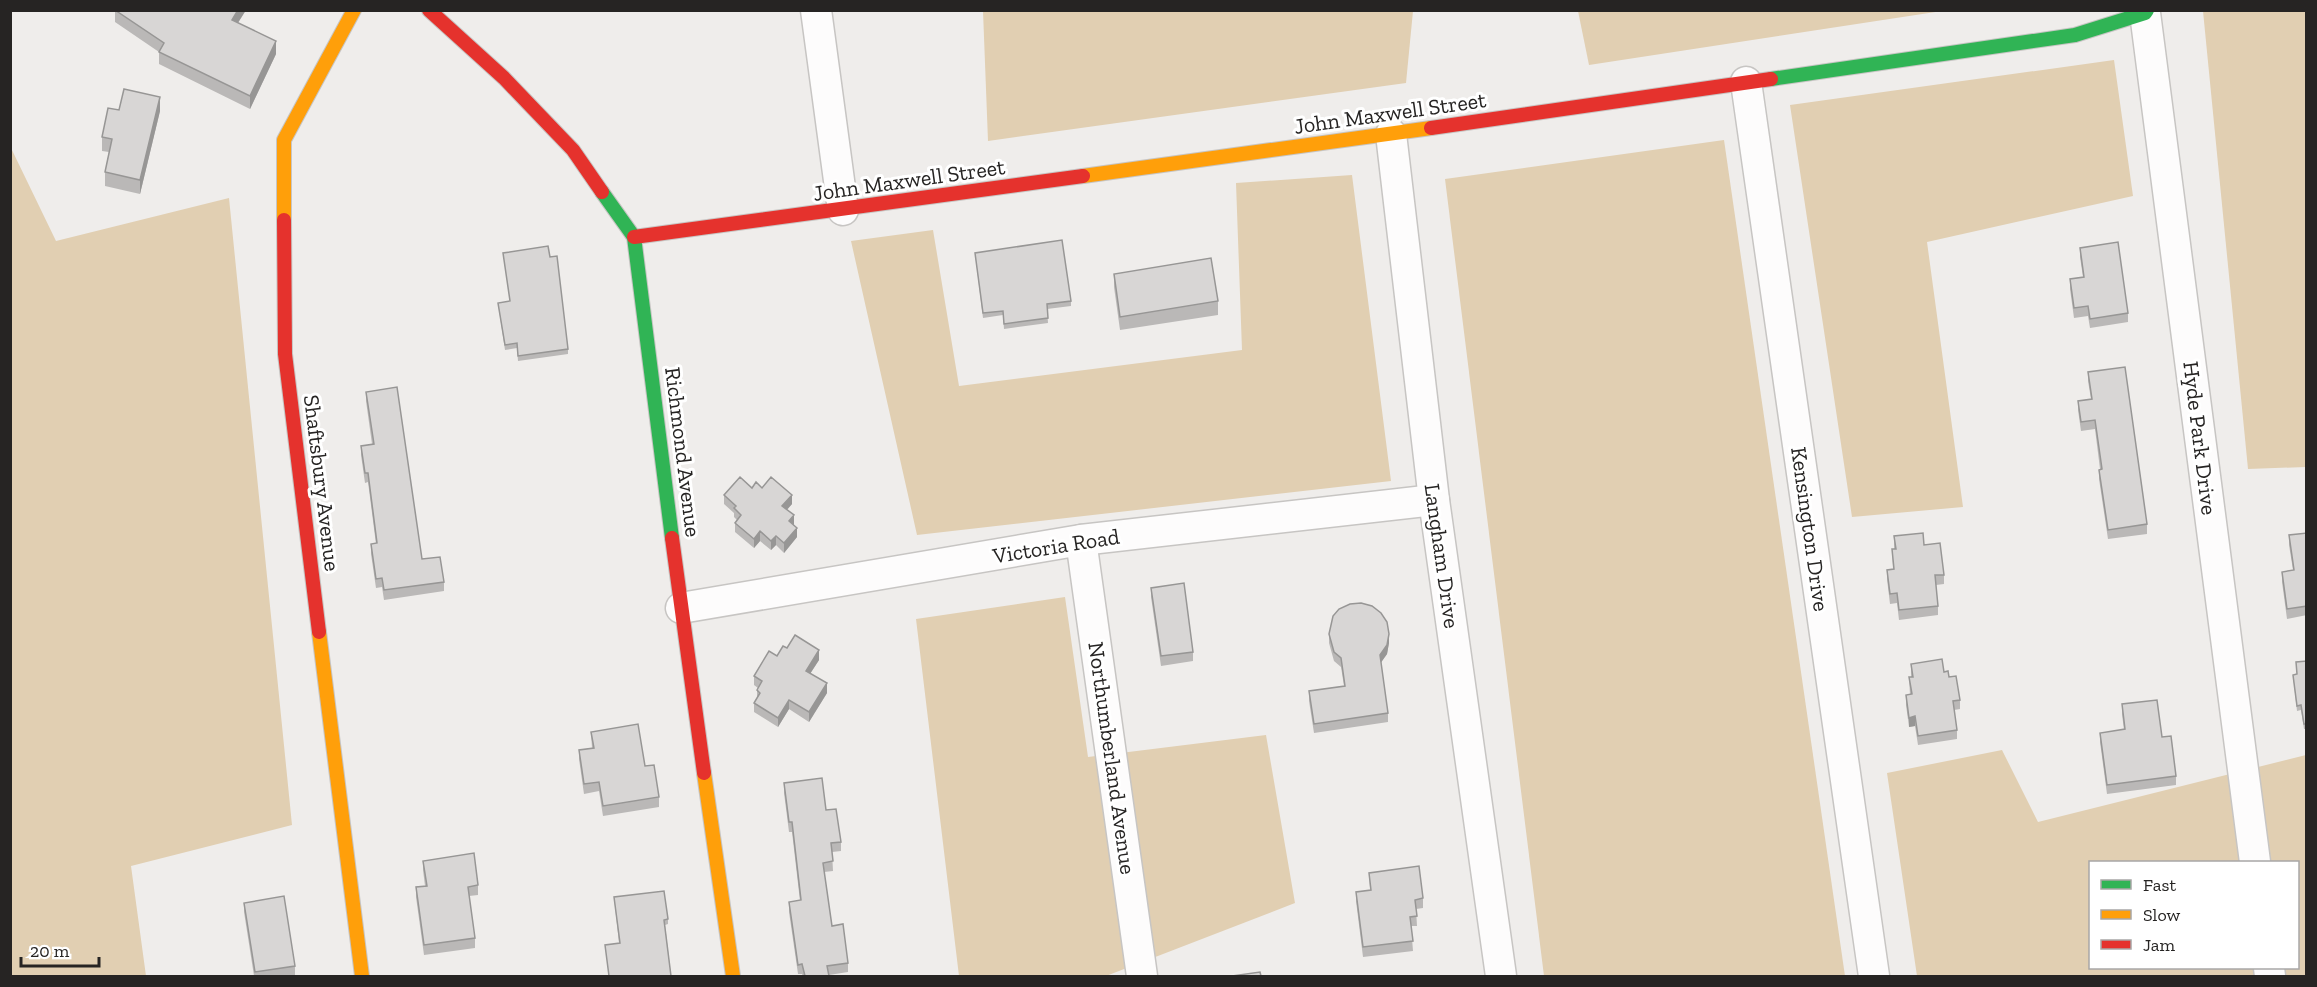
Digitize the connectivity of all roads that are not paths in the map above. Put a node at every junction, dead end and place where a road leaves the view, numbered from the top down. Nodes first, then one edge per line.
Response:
1 (354, 10) edge
2 (429, 10) edge
3 (816, 10) edge
4 (2146, 12) edge
5 (1746, 82) junction
6 (1391, 134) junction
7 (843, 210) junction
8 (634, 237) junction
9 (1434, 500) junction
10 (1081, 540) junction
11 (681, 608) junction
12 (2255, 861) edge
13 (362, 976) edge
14 (733, 976) edge
15 (1142, 976) edge
16 (1501, 976) edge
17 (1874, 976) edge

1 - 13 street, Shaftsbury Avenue
2 - 8 street, Richmond Avenue
3 - 7 street
4 - 5 street, John Maxwell Street
4 - 12 street, Hyde Park Drive
5 - 6 street, John Maxwell Street
5 - 17 street, Kensington Drive
6 - 7 street, John Maxwell Street
6 - 9 street, Langham Drive
7 - 8 street, John Maxwell Street
8 - 11 street, Richmond Avenue
9 - 10 street, Victoria Road
9 - 16 street, Langham Drive
10 - 11 street, Victoria Road
10 - 15 street, Northumberland Avenue
11 - 14 street, Richmond Avenue

